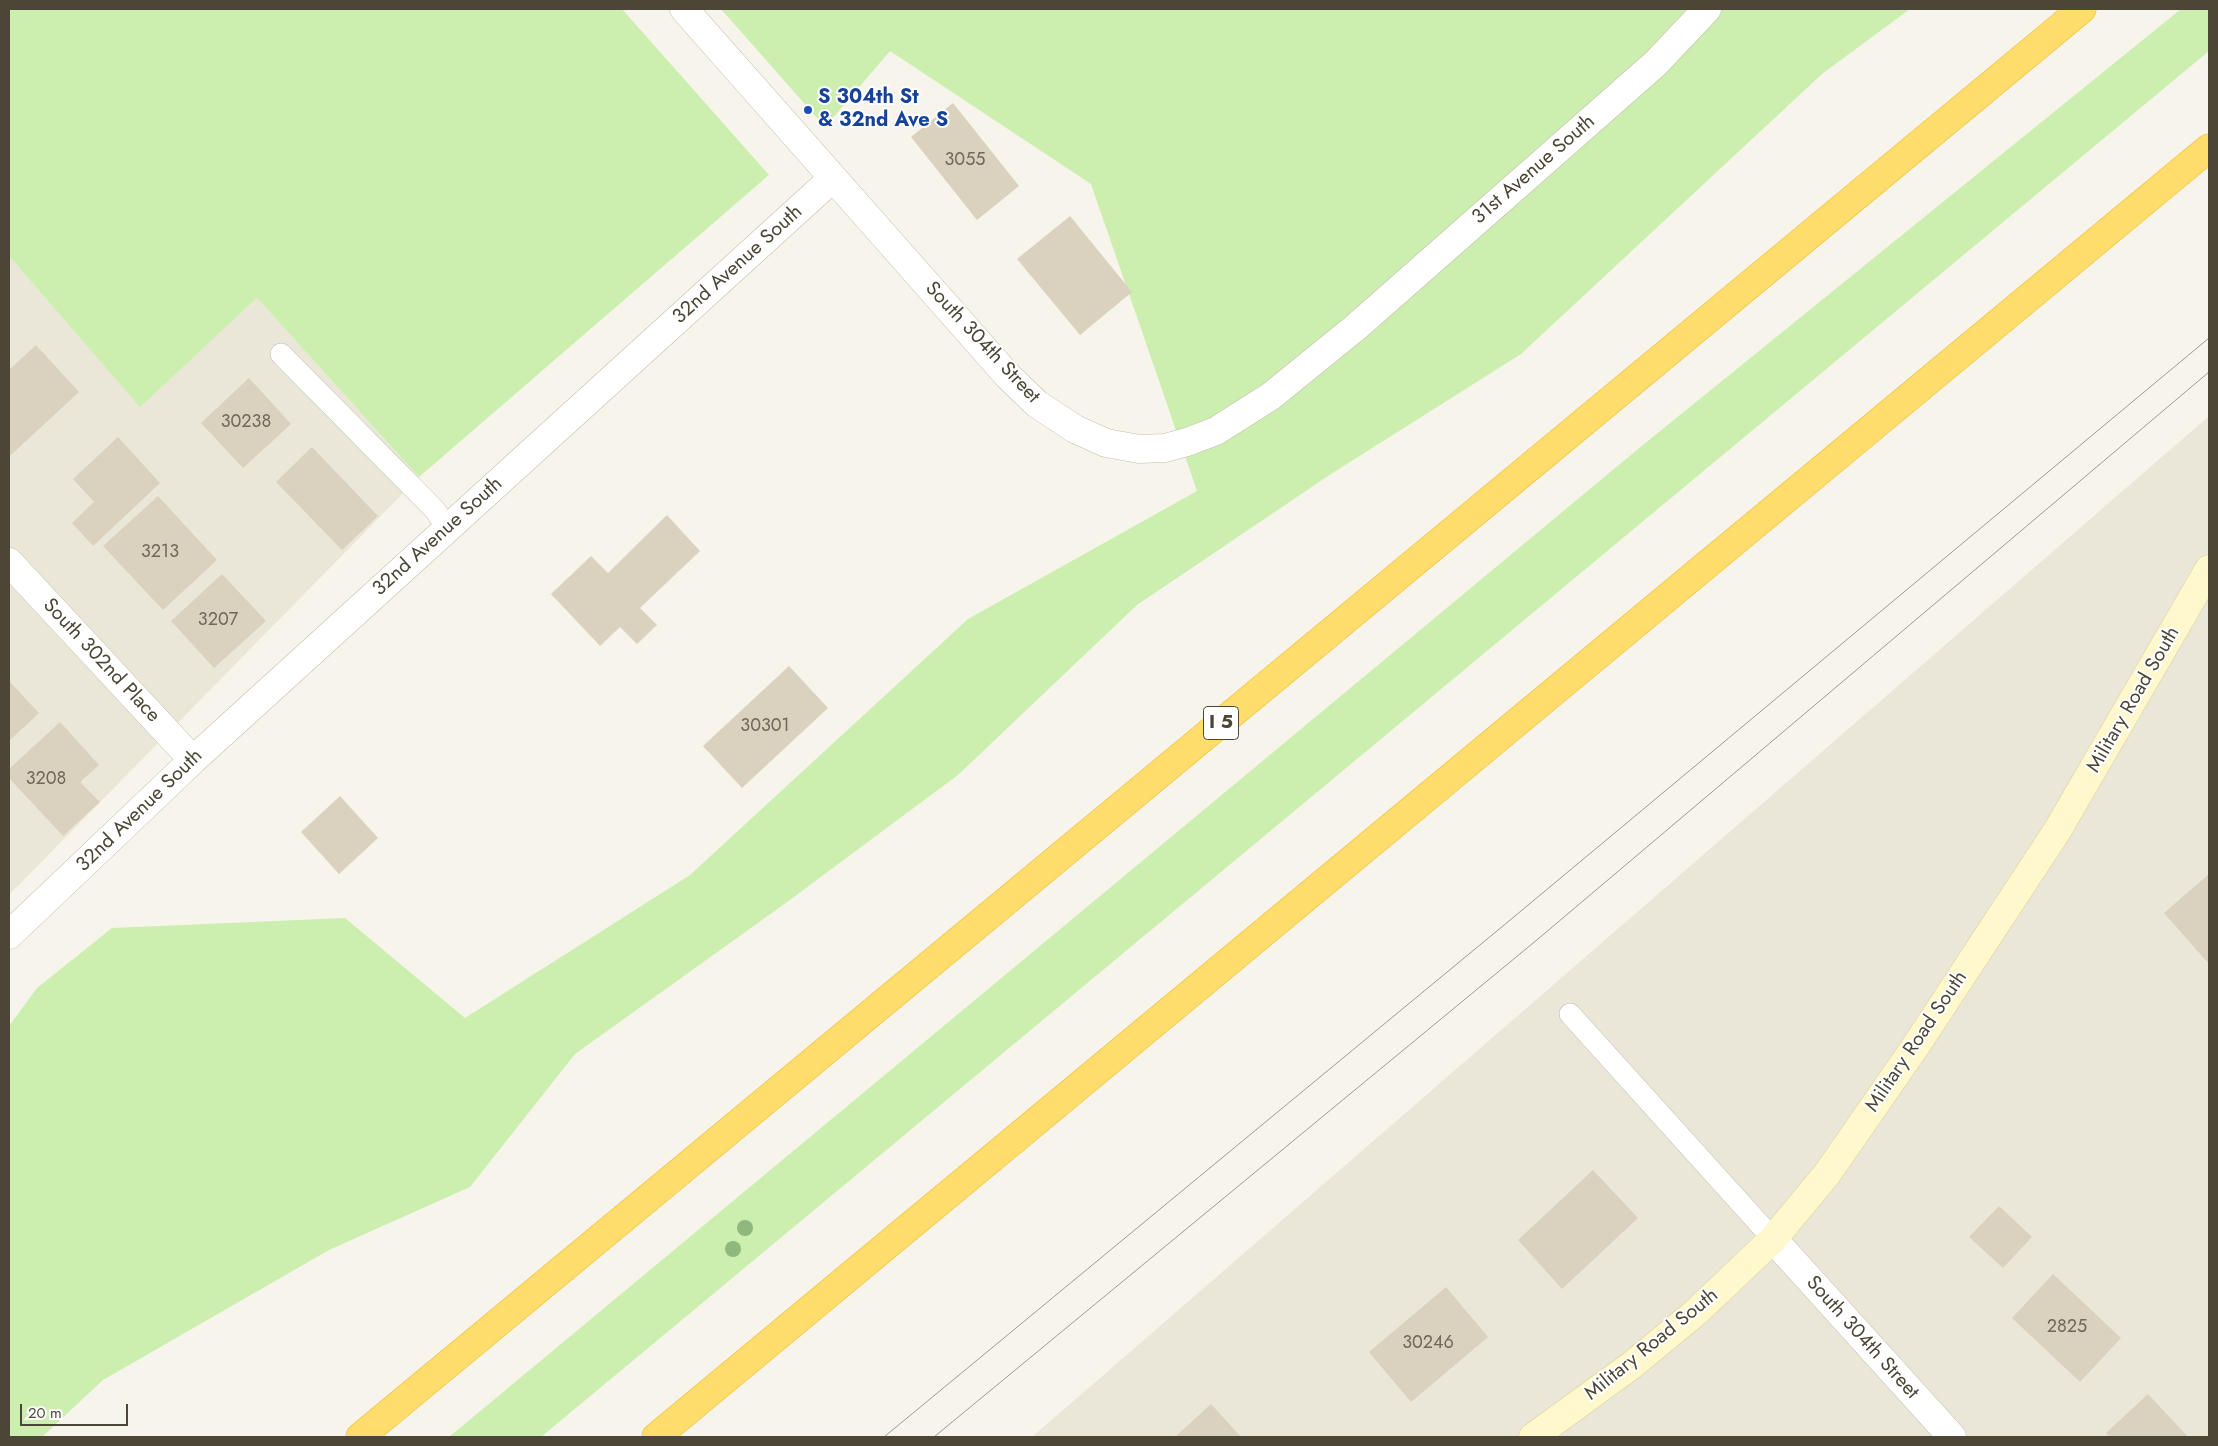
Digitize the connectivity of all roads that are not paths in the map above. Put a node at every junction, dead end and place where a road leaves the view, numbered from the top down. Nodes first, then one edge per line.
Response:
1 (684, 9) edge
2 (1708, 9) edge
3 (2082, 9) edge
4 (2209, 148) edge
5 (833, 178) junction
6 (1356, 327) joint
7 (281, 354) dead end
8 (448, 529) junction
9 (9, 562) edge
10 (2209, 569) edge
11 (193, 760) junction
12 (9, 935) edge
13 (1570, 1014) dead end
14 (1772, 1239) junction
15 (360, 1437) edge
16 (656, 1437) edge
17 (1533, 1437) edge
18 (1952, 1437) edge

1 - 5 street, South 304th Street
2 - 6 street, 31st Avenue South
3 - 15 highway, I 5
4 - 16 highway
5 - 6 street, South 304th Street
5 - 8 street, 32nd Avenue South
7 - 8 lane
8 - 11 street, 32nd Avenue South
9 - 11 street, South 302nd Place
10 - 14 main road, Military Road South
11 - 12 street, 32nd Avenue South
13 - 14 lane
14 - 17 main road, Military Road South
14 - 18 street, South 304th Street

